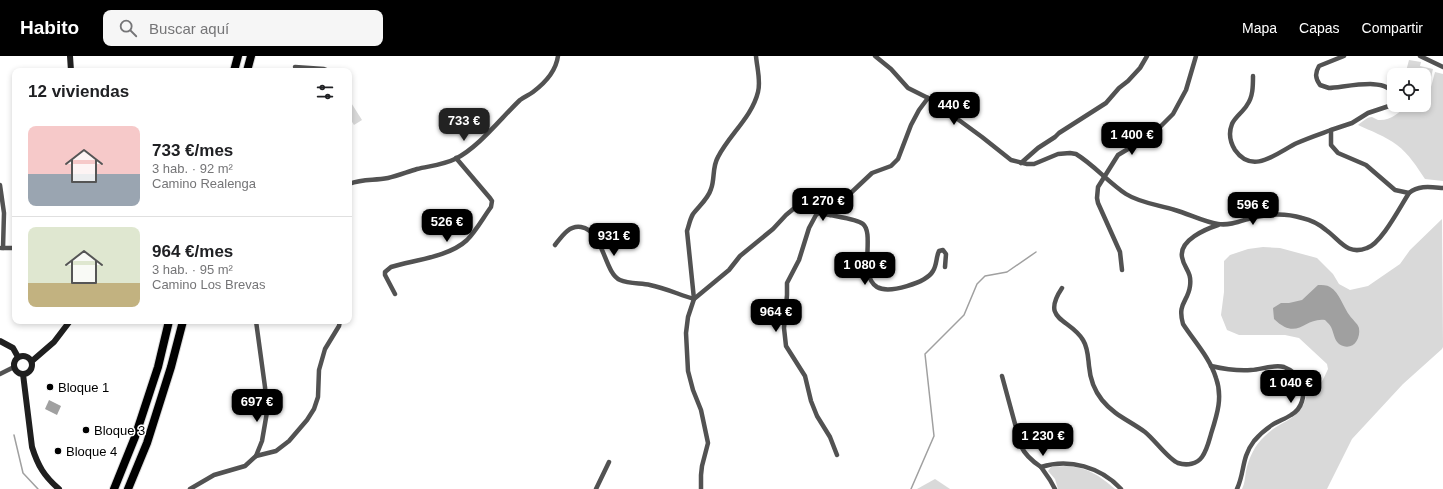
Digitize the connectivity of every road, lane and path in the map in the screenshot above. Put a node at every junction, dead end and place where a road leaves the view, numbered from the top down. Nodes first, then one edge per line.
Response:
1 (70, 56) edge
2 (238, 56) edge
3 (251, 56) edge
4 (558, 56) edge
5 (756, 56) edge
6 (875, 56) edge
7 (1147, 56) edge
8 (1196, 56) edge
9 (1344, 56) edge
10 (1420, 56) edge
11 (1443, 67) edge
12 (71, 68) edge
13 (235, 68) edge
14 (248, 68) edge
15 (1253, 76) dead end
16 (928, 98) junction
17 (1332, 130) junction
18 (456, 158) junction
19 (1021, 163) junction
20 (1104, 177) junction
21 (352, 183) edge
22 (0, 185) edge
23 (1443, 188) edge
24 (1409, 193) junction
25 (820, 212) junction
26 (830, 215) junction
27 (1218, 225) junction
28 (555, 245) dead end
29 (2, 248) edge
30 (945, 267) dead end
31 (1122, 270) dead end
32 (1062, 288) dead end
33 (395, 294) dead end
34 (694, 299) junction
35 (68, 324) edge
36 (169, 324) edge
37 (182, 324) edge
38 (256, 324) edge
39 (339, 324) edge
40 (0, 341) edge
41 (18, 357) junction
42 (32, 361) junction
43 (1211, 366) junction
44 (14, 367) junction
45 (0, 374) edge
46 (23, 374) junction
47 (1002, 376) dead end
48 (837, 454) dead end
49 (256, 456) junction
50 (609, 462) dead end
51 (1041, 466) junction
52 (60, 489) edge
53 (114, 489) edge
54 (128, 489) edge
55 (190, 489) edge
56 (596, 489) edge
57 (702, 489) edge
58 (1055, 489) edge
59 (1121, 489) edge
60 (1237, 489) edge

1 - 12 street
2 - 13 highway
3 - 14 highway
4 - 18 street
5 - 34 street
6 - 16 street
7 - 19 street
8 - 20 street
9 - 17 street
10 - 11 street
15 - 17 street
16 - 19 street
16 - 26 street
17 - 24 street
18 - 21 street
18 - 33 street
19 - 20 street
20 - 27 street
20 - 31 street
22 - 29 street
23 - 24 street
24 - 27 street
25 - 26 street
25 - 34 street
25 - 48 street
26 - 30 street
27 - 43 street
28 - 34 street
32 - 43 street
34 - 57 street
35 - 42 street
36 - 53 highway
37 - 54 highway
38 - 49 street
39 - 49 street
40 - 41 street
41 - 42 street
41 - 44 street
42 - 46 street
43 - 60 street
44 - 45 street
44 - 46 street
46 - 52 street
47 - 51 street
49 - 55 street
50 - 56 street
51 - 58 street
51 - 59 street

